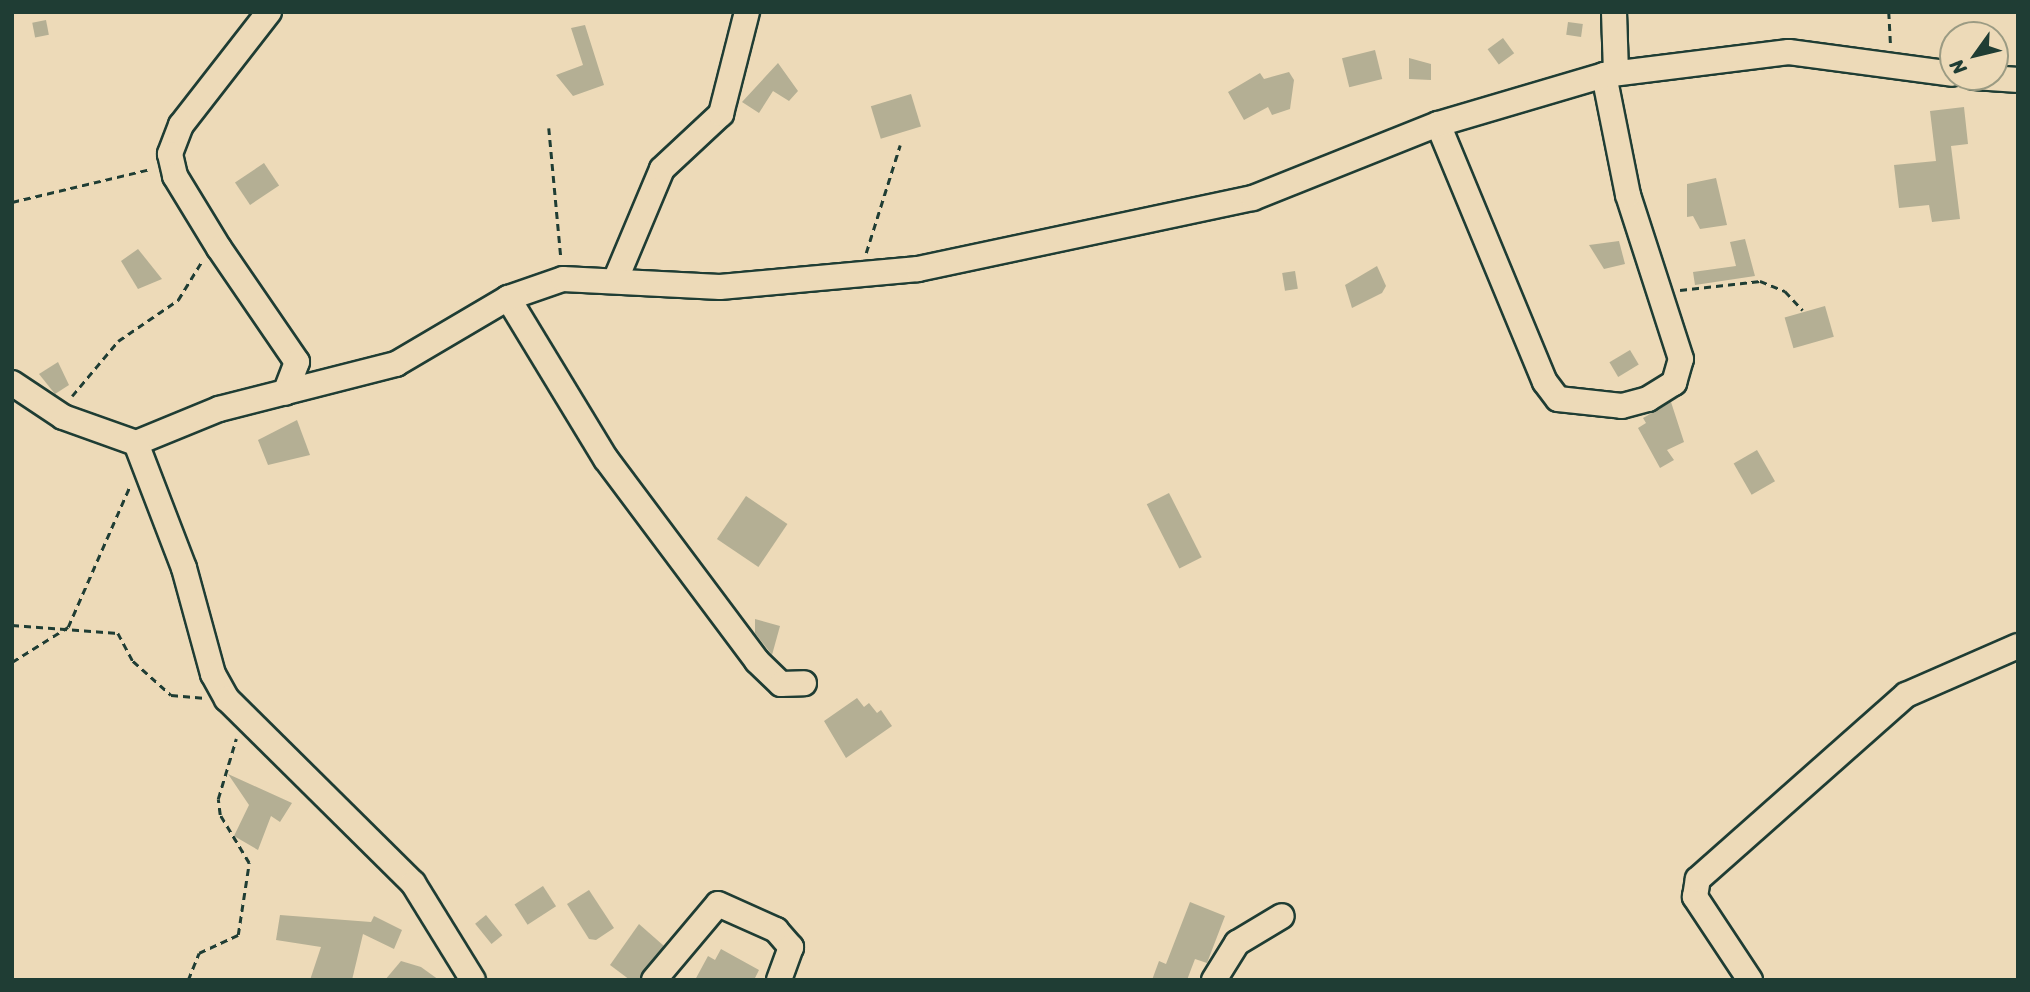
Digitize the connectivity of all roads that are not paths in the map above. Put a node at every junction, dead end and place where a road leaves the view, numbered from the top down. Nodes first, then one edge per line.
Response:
1 (269, 12) edge
2 (747, 12) edge
3 (1614, 12) edge
4 (1939, 71) edge
5 (1610, 74) junction
6 (1438, 124) junction
7 (615, 281) junction
8 (508, 298) junction
9 (12, 383) edge
10 (285, 393) junction
11 (138, 448) junction
12 (2018, 646) edge
13 (804, 683) dead end
14 (1282, 916) dead end
15 (473, 980) edge
16 (654, 980) edge
17 (779, 980) edge
18 (1214, 980) edge
19 (1750, 980) edge

1 - 10 street
2 - 7 street
3 - 5 street
4 - 5 street
5 - 6 street
5 - 6 street
6 - 7 street
7 - 8 street
8 - 10 street
8 - 13 street
9 - 11 street
10 - 11 street
11 - 15 street
12 - 19 street
14 - 18 street
16 - 17 street

